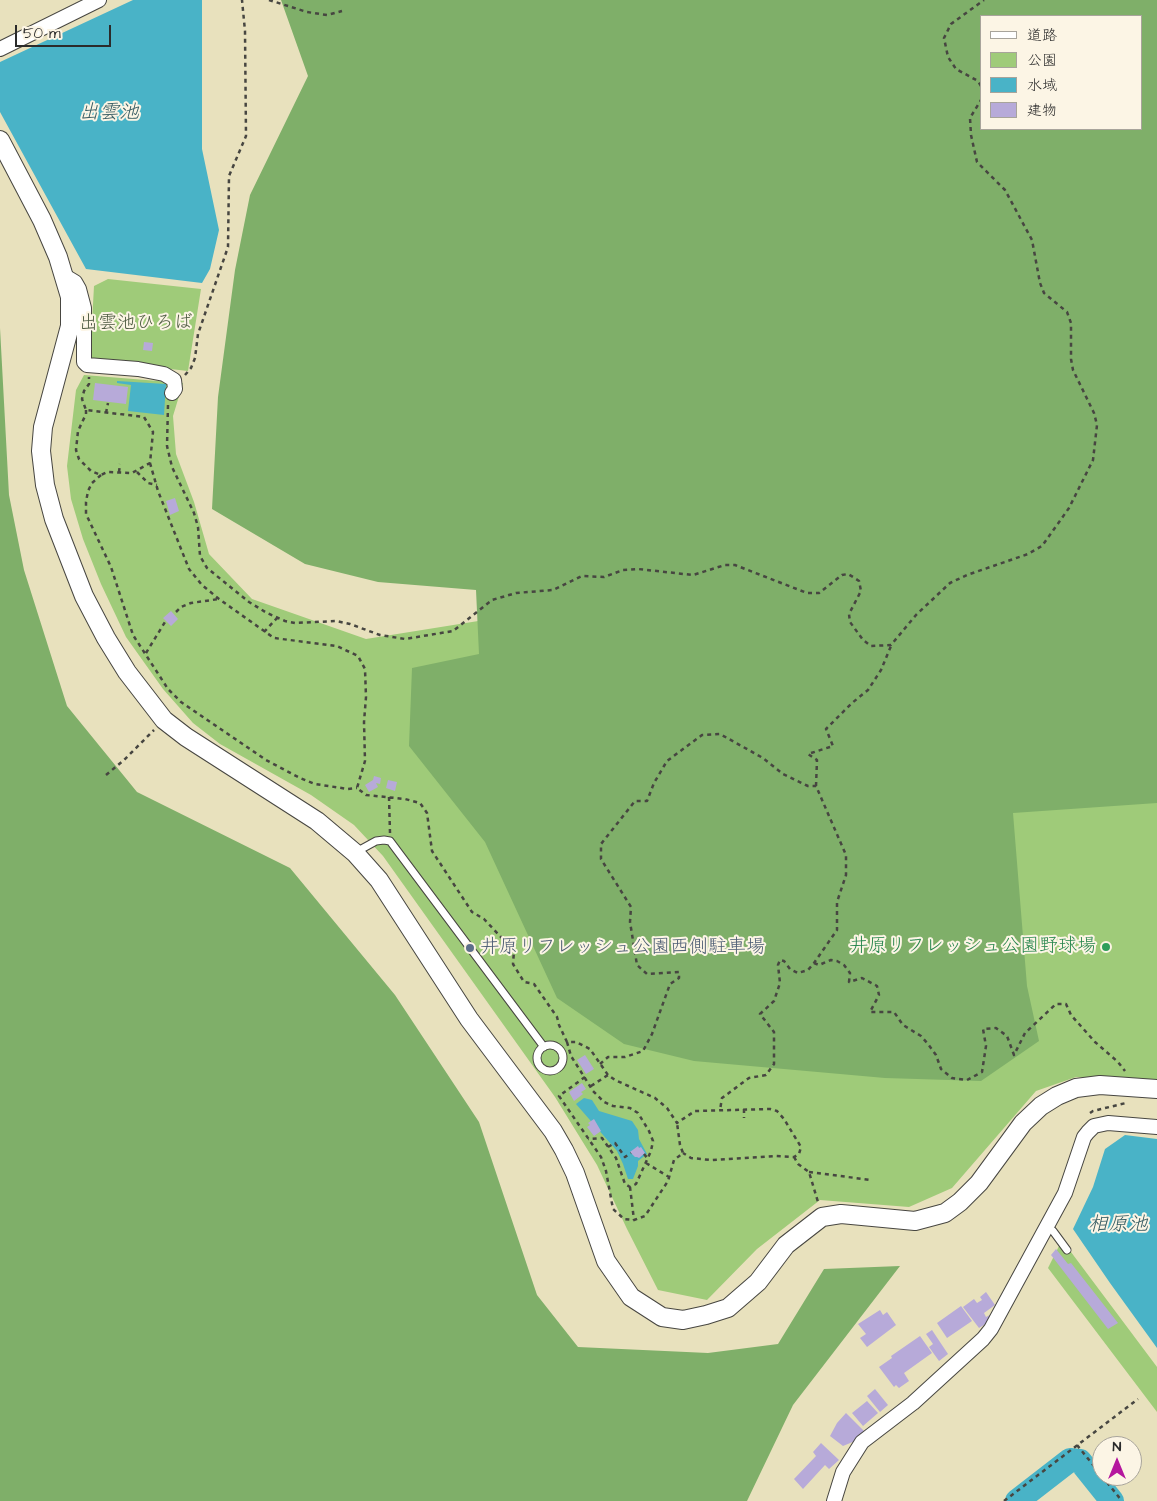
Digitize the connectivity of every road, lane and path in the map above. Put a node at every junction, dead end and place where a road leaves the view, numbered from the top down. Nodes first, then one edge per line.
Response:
1 (99, 0) edge
2 (242, 0) edge
3 (269, 0) edge
4 (984, 0) edge
5 (342, 11) dead end
6 (0, 49) edge
7 (980, 84) edge
8 (980, 102) edge
9 (0, 140) edge
10 (64, 276) junction
11 (87, 365) junction
12 (173, 386) junction
13 (108, 403) dead end
14 (86, 410) junction
15 (106, 413) junction
16 (150, 463) junction
17 (120, 464) dead end
18 (119, 472) junction
19 (137, 472) junction
20 (101, 475) junction
21 (157, 485) junction
22 (219, 599) junction
23 (176, 612) dead end
24 (277, 618) junction
25 (165, 622) dead end
26 (264, 632) junction
27 (891, 645) junction
28 (146, 654) junction
29 (164, 720) junction
30 (106, 775) dead end
31 (816, 786) junction
32 (357, 788) junction
33 (388, 797) junction
34 (390, 828) dead end
35 (355, 853) junction
36 (814, 963) junction
37 (567, 1042) junction
38 (544, 1047) dead end
39 (600, 1064) junction
40 (1127, 1073) dead end
41 (608, 1075) junction
42 (585, 1077) junction
43 (591, 1086) junction
44 (1157, 1089) edge
45 (744, 1109) junction
46 (720, 1110) junction
47 (744, 1118) dead end
48 (676, 1123) junction
49 (1157, 1127) edge
50 (588, 1138) junction
51 (610, 1146) junction
52 (631, 1153) dead end
53 (683, 1153) junction
54 (645, 1155) dead end
55 (794, 1157) junction
56 (647, 1161) junction
57 (809, 1172) junction
58 (669, 1177) junction
59 (871, 1180) dead end
60 (630, 1187) junction
61 (819, 1207) dead end
62 (634, 1220) junction
63 (1053, 1231) dead end
64 (1067, 1250) dead end
65 (1138, 1399) dead end
66 (1077, 1445) junction
67 (1092, 1464) edge
68 (1110, 1486) edge
69 (834, 1501) edge
70 (1004, 1501) edge
71 (1122, 1501) edge

1 - 6 street
2 - 12 path
3 - 5 path
4 - 7 path
8 - 27 path
9 - 10 street
10 - 11 street
10 - 29 street
11 - 12 street
11 - 14 path
12 - 24 path
13 - 15 path
14 - 15 path
14 - 20 path
15 - 16 path
16 - 19 path
16 - 21 path
17 - 18 path
18 - 19 path
18 - 20 path
19 - 21 path
20 - 28 path
21 - 22 path
22 - 23 path
22 - 26 path
24 - 26 path
24 - 27 path
25 - 28 path
26 - 32 path
27 - 31 path
28 - 32 path
29 - 30 path
29 - 35 street
31 - 36 path
31 - 39 path
32 - 33 path
33 - 34 path
33 - 37 path
35 - 38 lane
35 - 44 street
36 - 40 path
36 - 46 path
37 - 39 path
37 - 42 path
39 - 41 path
41 - 43 path
41 - 48 path
42 - 43 path
42 - 50 path
43 - 56 path
45 - 46 path
45 - 47 path
45 - 55 path
46 - 48 path
48 - 53 path
49 - 69 street
50 - 51 path
50 - 62 path
51 - 52 path
51 - 60 path
53 - 55 path
53 - 58 path
54 - 56 path
55 - 57 path
56 - 58 path
56 - 60 path
57 - 59 path
57 - 61 path
58 - 62 path
60 - 62 path
63 - 64 lane
65 - 66 path
66 - 67 path
66 - 70 path
68 - 71 path

